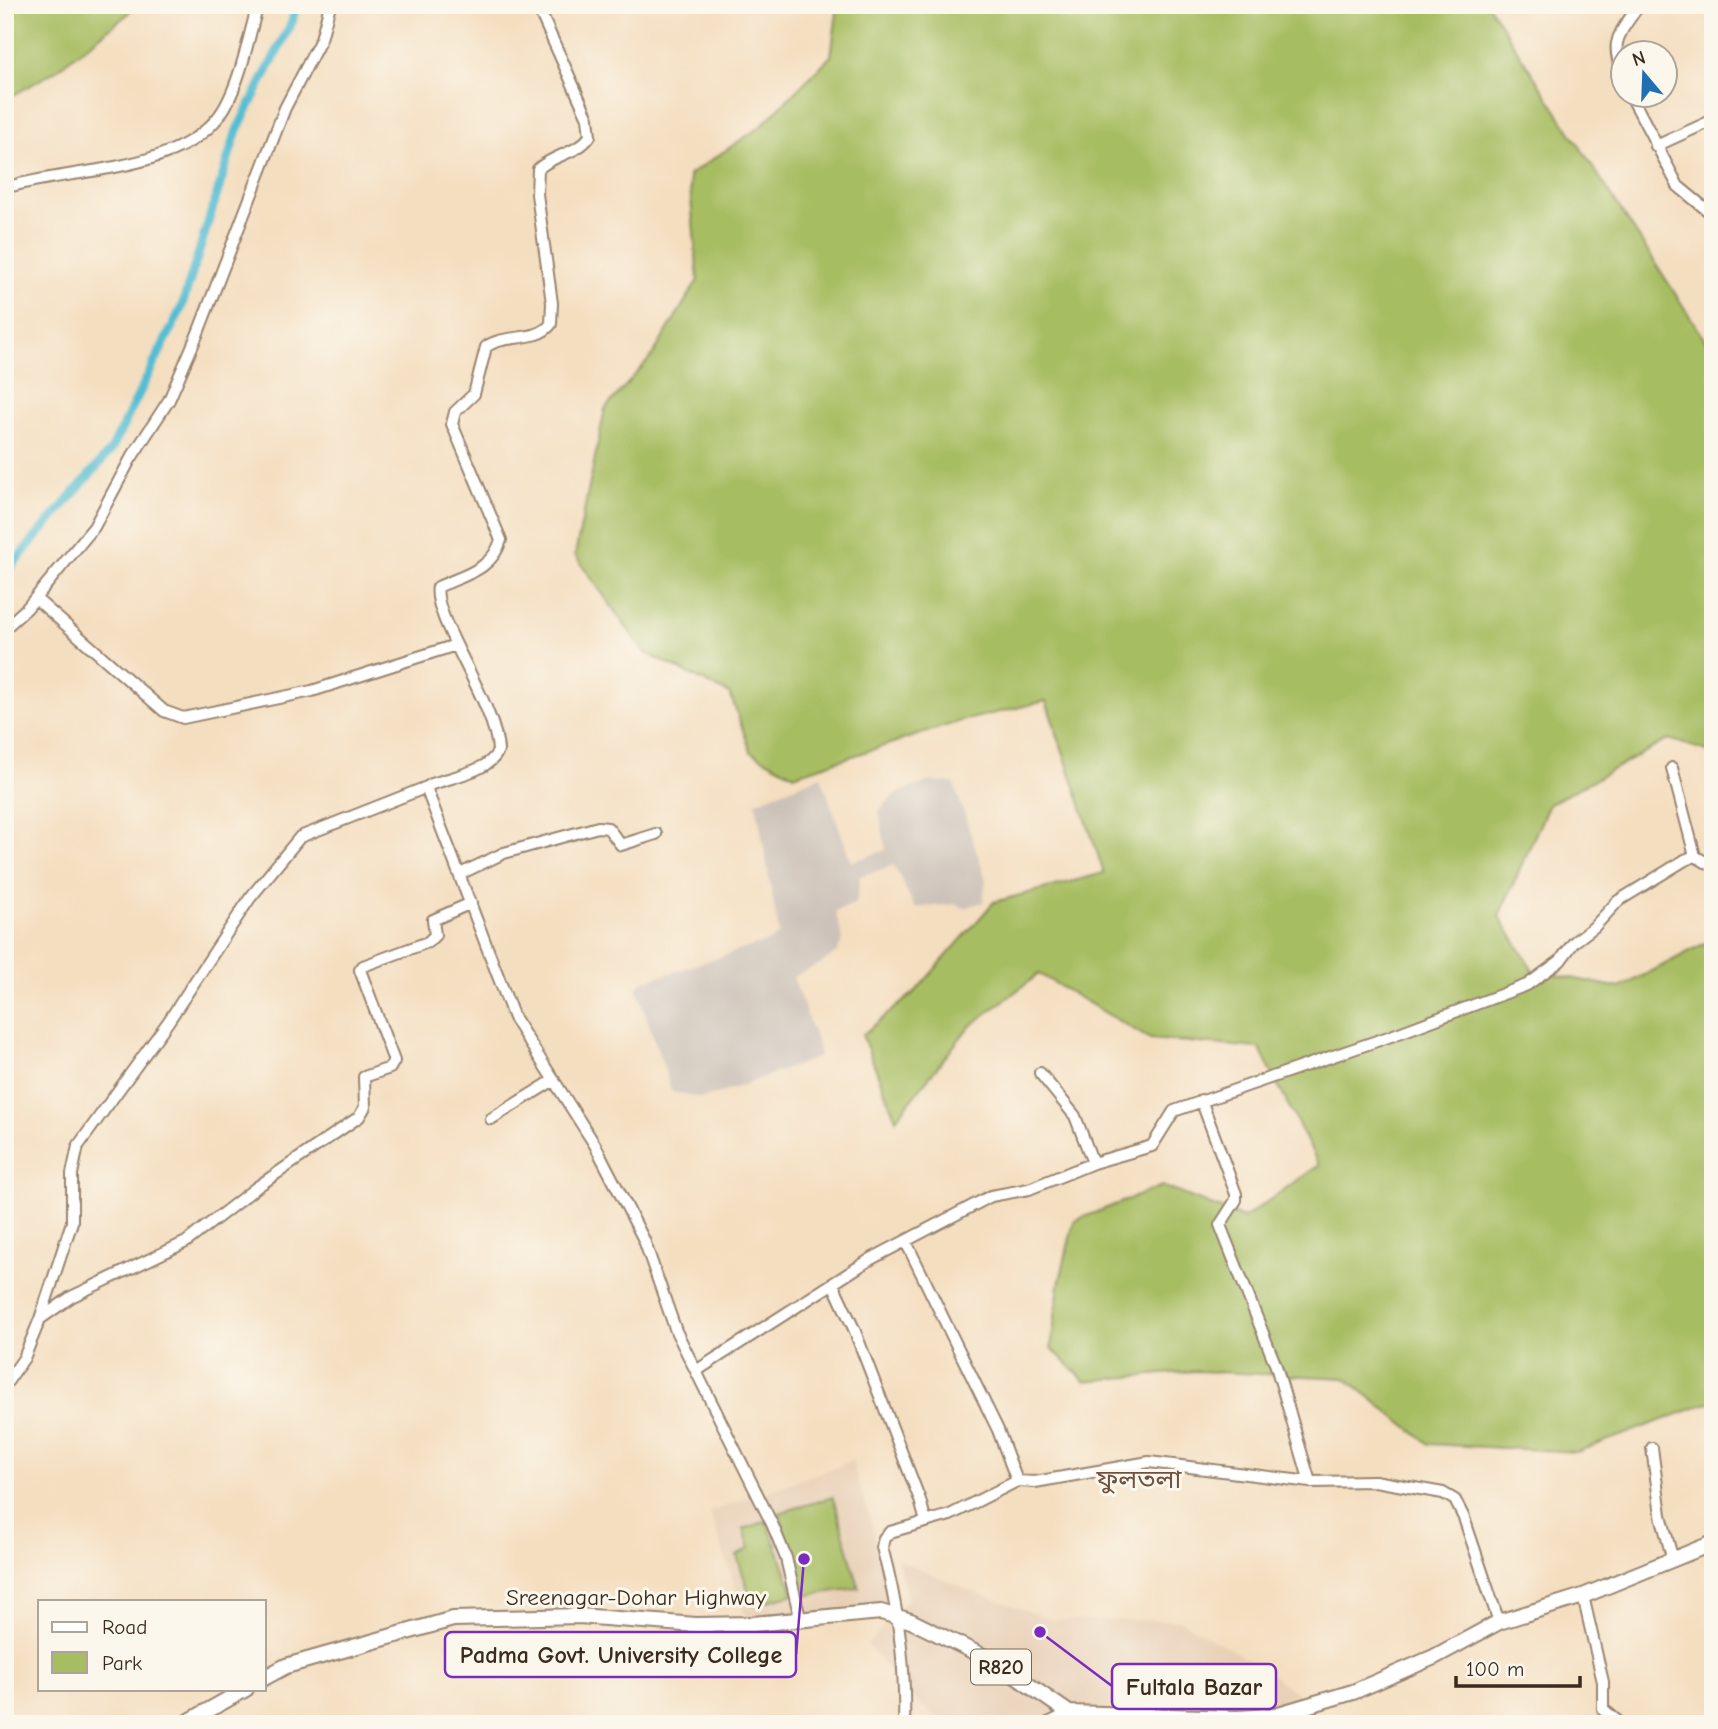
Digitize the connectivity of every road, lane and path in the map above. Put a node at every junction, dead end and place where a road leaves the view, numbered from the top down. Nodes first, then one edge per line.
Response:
1 (258, 5) edge
2 (330, 5) edge
3 (537, 5) edge
4 (1639, 5) edge
5 (1619, 38) edge
6 (1637, 108) edge
7 (1713, 120) edge
8 (1656, 146) junction
9 (5, 188) edge
10 (1713, 215) edge
11 (35, 598) junction
12 (5, 628) edge
13 (456, 645) junction
14 (1672, 768) dead end
15 (427, 787) junction
16 (656, 834) dead end
17 (1695, 856) junction
18 (1713, 862) edge
19 (460, 874) junction
20 (471, 904) junction
21 (1040, 1073) dead end
22 (554, 1080) junction
23 (1201, 1100) junction
24 (491, 1119) dead end
25 (1093, 1163) junction
26 (906, 1242) junction
27 (833, 1284) junction
28 (40, 1319) junction
29 (696, 1371) junction
30 (5, 1385) edge
31 (1652, 1448) dead end
32 (1017, 1481) junction
33 (1310, 1482) junction
34 (926, 1522) junction
35 (1713, 1543) edge
36 (1673, 1561) junction
37 (1583, 1597) junction
38 (899, 1617) junction
39 (800, 1618) junction
40 (1499, 1622) junction
41 (266, 1677) edge
42 (244, 1690) edge
43 (1069, 1713) junction
44 (1049, 1723) edge
45 (184, 1724) edge
46 (904, 1724) edge
47 (1621, 1724) edge

1 - 9 street
2 - 11 street
3 - 13 street
4 - 5 street
6 - 8 street
7 - 8 street
8 - 10 street
11 - 12 street
11 - 13 street
13 - 15 street
14 - 17 street
15 - 19 street
15 - 28 street
16 - 19 street
17 - 18 street
17 - 23 street
19 - 20 street
20 - 22 street
20 - 28 street
21 - 25 street
22 - 24 street
22 - 29 street
23 - 25 street
23 - 33 street
25 - 26 street
26 - 27 street
26 - 32 street
27 - 29 street
27 - 34 street
28 - 30 street
29 - 39 street
31 - 36 street
32 - 33 street
32 - 34 street
33 - 40 street
34 - 38 street
35 - 36 main road
36 - 37 main road
37 - 40 main road
37 - 47 street
38 - 39 main road, Sreenagar-Dohar Highway / R820
38 - 43 main road, Sreenagar-Dohar Highway / R820
38 - 46 street
39 - 41 main road, Sreenagar-Dohar Highway / R820
40 - 43 main road
42 - 45 main road
43 - 44 street

